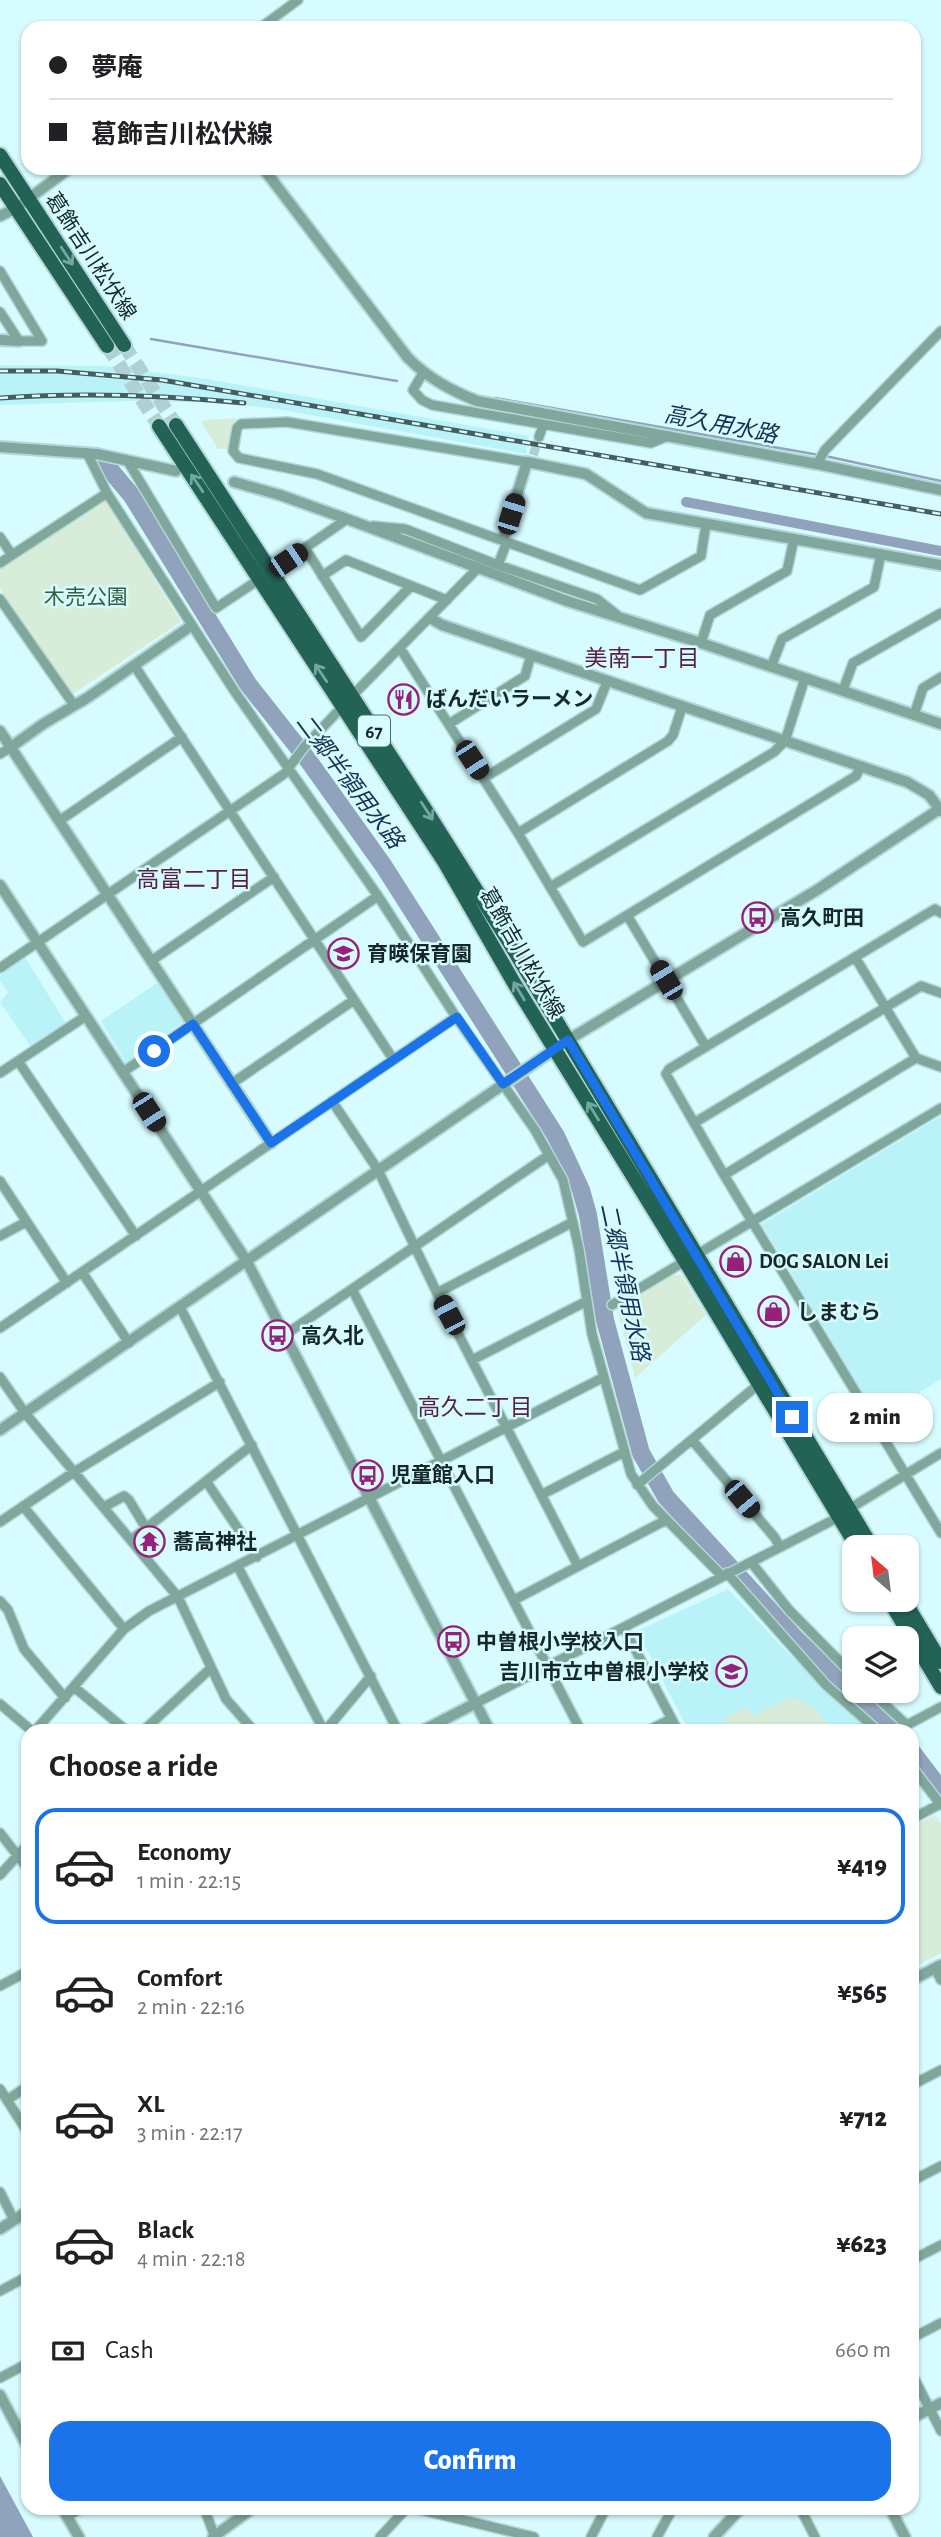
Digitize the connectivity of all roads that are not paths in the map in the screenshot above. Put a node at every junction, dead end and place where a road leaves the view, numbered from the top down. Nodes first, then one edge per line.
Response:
1 (298, 0) edge
2 (270, 21) edge
3 (0, 155) edge
4 (61, 175) edge
5 (268, 175) edge
6 (0, 184) edge
7 (29, 199) junction
8 (16, 208) junction
9 (0, 216) edge
10 (0, 271) edge
11 (0, 312) edge
12 (941, 331) edge
13 (0, 340) edge
14 (19, 341) junction
15 (124, 345) tunnel mouth
16 (107, 346) tunnel mouth
17 (424, 373) junction
18 (176, 425) tunnel mouth
19 (542, 425) junction
20 (159, 426) tunnel mouth
21 (670, 436) junction
22 (539, 437) tunnel mouth
23 (0, 447) edge
24 (87, 453) junction
25 (820, 457) junction
26 (127, 460) junction
27 (527, 462) junction
28 (176, 471) dead end
29 (234, 482) dead end
30 (941, 490) edge
31 (107, 493) junction
32 (347, 519) junction
33 (706, 524) junction
34 (364, 525) junction
35 (0, 537) edge
36 (793, 539) junction
37 (504, 544) junction
38 (304, 548) junction
39 (881, 554) junction
40 (12, 555) junction
41 (0, 563) edge
42 (498, 565) junction
43 (941, 565) edge
44 (478, 568) junction
45 (265, 575) junction
46 (322, 576) junction
47 (411, 586) junction
48 (0, 599) edge
49 (447, 600) junction
50 (941, 613) edge
51 (430, 618) junction
52 (624, 620) junction
53 (191, 626) junction
54 (701, 643) junction
55 (400, 648) junction
56 (531, 655) junction
57 (134, 665) junction
58 (771, 667) junction
59 (941, 677) edge
60 (805, 678) junction
61 (607, 682) junction
62 (842, 690) junction
63 (347, 701) junction
64 (74, 705) junction
65 (682, 707) junction
66 (914, 715) junction
67 (449, 724) junction
68 (941, 724) edge
69 (0, 731) edge
70 (182, 737) junction
71 (785, 741) junction
72 (11, 747) junction
73 (0, 754) edge
74 (291, 765) junction
75 (861, 766) junction
76 (484, 778) junction
77 (941, 809) edge
78 (230, 810) junction
79 (59, 821) junction
80 (518, 833) junction
81 (274, 877) junction
82 (0, 885) edge
83 (550, 887) junction
84 (108, 895) junction
85 (378, 896) junction
86 (941, 913) edge
87 (627, 915) junction
88 (316, 939) junction
89 (37, 942) junction
90 (855, 957) junction
91 (151, 961) junction
92 (0, 968) edge
93 (666, 980) junction
94 (941, 993) edge
95 (354, 1000) junction
96 (886, 1007) junction
97 (86, 1016) junction
98 (457, 1017) junction
99 (193, 1024) junction
100 (568, 1040) junction
101 (706, 1047) junction
102 (554, 1049) junction
103 (916, 1058) junction
104 (393, 1059) junction
105 (19, 1061) junction
106 (941, 1066) edge
107 (123, 1072) junction
108 (0, 1073) edge
109 (505, 1082) junction
110 (231, 1083) junction
111 (332, 1101) junction
112 (941, 1108) edge
113 (694, 1123) junction
114 (271, 1143) junction
115 (549, 1155) junction
116 (378, 1170) junction
117 (724, 1174) junction
118 (0, 1181) edge
119 (201, 1190) junction
120 (26, 1222) junction
121 (573, 1222) junction
122 (754, 1222) junction
123 (0, 1236) edge
124 (136, 1236) junction
125 (414, 1247) junction
126 (691, 1258) junction
127 (246, 1260) junction
128 (82, 1272) junction
129 (67, 1283) junction
130 (352, 1289) junction
131 (437, 1293) junction
132 (587, 1301) junction
133 (612, 1305) dead end
134 (180, 1307) junction
135 (0, 1328) edge
136 (286, 1334) junction
137 (129, 1343) junction
138 (472, 1360) junction
139 (0, 1377) edge
140 (604, 1377) junction
141 (220, 1382) junction
142 (759, 1384) junction
143 (25, 1413) junction
144 (506, 1427) junction
145 (0, 1430) edge
146 (692, 1440) junction
147 (252, 1445) junction
148 (624, 1452) junction
149 (941, 1453) edge
150 (442, 1461) junction
151 (74, 1472) junction
152 (906, 1474) junction
153 (206, 1481) junction
154 (637, 1485) junction
155 (541, 1495) junction
156 (371, 1497) junction
157 (23, 1506) junction
158 (104, 1507) junction
159 (844, 1513) junction
160 (666, 1520) junction
161 (0, 1522) edge
162 (146, 1528) junction
163 (941, 1532) edge
164 (298, 1535) junction
165 (852, 1535) edge
166 (862, 1535) edge
167 (131, 1540) junction
168 (780, 1547) junction
169 (257, 1557) junction
170 (747, 1564) junction
171 (578, 1566) junction
172 (239, 1567) junction
173 (725, 1575) junction
174 (178, 1597) junction
175 (514, 1600) junction
176 (0, 1601) edge
177 (896, 1612) edge
178 (911, 1612) edge
179 (624, 1628) junction
180 (124, 1629) junction
181 (941, 1662) edge
182 (842, 1664) edge
183 (548, 1667) junction
184 (211, 1668) junction
185 (371, 1676) junction
186 (74, 1687) junction
187 (941, 1687) edge
188 (65, 1698) junction
189 (475, 1703) junction
190 (883, 1703) edge
191 (0, 1704) edge
192 (941, 1707) edge
193 (671, 1719) junction
194 (25, 1724) edge
195 (41, 1724) edge
196 (119, 1724) edge
197 (151, 1724) edge
198 (248, 1724) edge
199 (320, 1724) edge
200 (330, 1724) edge
201 (395, 1724) edge
202 (435, 1724) edge
203 (486, 1724) edge
204 (577, 1724) edge
205 (661, 1724) edge
206 (674, 1724) edge
207 (870, 1724) edge
208 (906, 1724) edge
209 (909, 1724) edge
210 (919, 1776) edge
211 (941, 1805) edge
212 (919, 1816) edge
213 (0, 1833) edge
214 (21, 1852) edge
215 (18, 1856) junction
216 (21, 1860) edge
217 (0, 1875) edge
218 (938, 1966) edge
219 (21, 1975) edge
220 (919, 1976) edge
221 (941, 1980) edge
222 (0, 1986) edge
223 (941, 2070) edge
224 (919, 2081) edge
225 (0, 2089) edge
226 (21, 2090) edge
227 (7, 2099) junction
228 (21, 2122) edge
229 (941, 2166) edge
230 (919, 2177) edge
231 (0, 2192) edge
232 (21, 2216) edge
233 (14, 2220) junction
234 (0, 2228) edge
235 (941, 2245) edge
236 (919, 2256) edge
237 (21, 2280) edge
238 (0, 2291) edge
239 (941, 2323) edge
240 (919, 2335) edge
241 (21, 2367) edge
242 (0, 2378) edge
243 (919, 2388) edge
244 (0, 2395) edge
245 (941, 2403) edge
246 (930, 2409) junction
247 (919, 2414) edge
248 (941, 2431) edge
249 (21, 2435) edge
250 (66, 2515) edge
251 (206, 2515) edge
252 (244, 2515) edge
253 (400, 2515) edge
254 (442, 2515) edge
255 (602, 2515) edge
256 (669, 2515) edge
257 (734, 2515) edge
258 (804, 2515) edge
259 (894, 2515) edge
260 (79, 2537) edge
261 (214, 2537) edge
262 (380, 2537) edge
263 (534, 2537) edge
264 (591, 2537) edge
265 (657, 2537) edge
266 (713, 2537) edge
267 (815, 2537) edge
268 (905, 2537) edge

1 - 2 street
3 - 7 main road, 葛飾吉川松伏線
4 - 7 street
5 - 17 street
6 - 8 main road, 葛飾吉川松伏線
7 - 8 street
7 -> 15 main road, 葛飾吉川松伏線
8 - 9 street
8 - 16 main road, 葛飾吉川松伏線
10 - 14 street
11 - 14 street
12 - 25 street
13 - 14 street
17 - 19 street
17 - 21 street
18 - 45 main road, 葛飾吉川松伏線 / 67
19 - 21 street
19 - 22 street
45 -> 20 main road, 葛飾吉川松伏線 / 67
21 - 25 street
23 - 24 street
24 - 26 street
24 - 31 street
25 - 30 street
26 - 28 street
26 - 45 street
27 - 33 street
27 - 37 street
27 - 37 street
29 - 32 street
31 - 40 street
31 - 53 street
32 - 34 street
32 - 38 street
33 - 36 street
33 - 37 street
34 - 42 street
34 - 44 street
35 - 40 street
36 - 39 street
36 - 54 street
37 - 42 street
38 - 45 street
38 - 46 street
39 - 43 street
39 - 58 street
40 - 41 street
42 - 52 street
44 - 49 street
44 - 52 street
45 - 63 main road, 葛飾吉川松伏線 / 67
46 - 47 street
46 - 47 street
47 - 49 street
48 - 64 street
49 - 51 street
50 - 62 street
51 - 55 street
51 - 56 street
52 - 54 street
53 - 57 street
53 - 74 street
54 - 58 street
55 - 63 street
55 - 67 street
56 - 61 street
56 - 67 street
57 - 64 street
57 - 70 street
58 - 60 street
59 - 66 street
60 - 62 street
60 - 71 street
61 - 65 street
61 - 76 street
62 - 66 street
63 - 74 street
63 -> 100 main road, 葛飾吉川松伏線 / 67
102 -> 63 main road, 葛飾吉川松伏線 / 67
64 - 72 street
65 - 71 street
65 - 80 street
66 - 68 street
67 - 76 street
69 - 72 street
70 - 78 street
70 - 79 street
71 - 75 street
71 - 83 street
72 - 73 street
72 - 79 street
74 - 78 street
74 - 85 street
75 - 77 street
75 - 87 street
76 - 80 street
77 - 93 street
78 - 81 street
78 - 84 street
79 - 84 street
80 - 83 street
81 - 88 street
81 - 91 street
82 - 89 street
83 - 87 street
84 - 89 street
84 - 91 street
85 - 88 street
85 - 98 street
86 - 90 street
87 - 93 street
88 - 95 street
88 - 99 street
89 - 92 street
89 - 97 street
90 - 96 street
90 - 101 street
91 - 99 street
93 - 100 street
93 - 101 street
94 - 96 street
95 - 104 street
95 - 110 street
96 - 103 street
96 - 113 street
97 - 105 street
97 - 107 street
98 - 104 street
98 - 109 street
99 - 107 street
99 - 110 street
100 - 102 street
100 - 126 main road, 葛飾吉川松伏線 / 67
101 - 113 street
102 - 109 street
126 -> 102 main road, 葛飾吉川松伏線 / 67
103 - 106 street
103 - 117 street
104 - 111 street
105 - 108 street
105 - 124 street
107 - 119 street
109 - 115 street
109 - 116 street
110 - 114 street
111 - 114 street
111 - 116 street
112 - 122 street
113 - 117 street
114 - 119 street
115 - 121 street
115 - 125 street
116 - 125 street
116 - 127 street
117 - 122 street
118 - 120 street
119 - 124 street
119 - 127 street
120 - 123 street
120 - 129 street
121 - 131 street
121 - 132 street
122 - 126 street
122 - 152 street
124 - 128 street
125 - 130 street
125 - 131 street
126 - 133 street
126 - 142 main road, 葛飾吉川松伏線 / 67
126 - 159 main road, 葛飾吉川松伏線 / 67
127 - 134 street
127 - 136 street
128 - 129 street
128 - 137 street
129 - 135 street
130 - 136 street
130 - 150 street
131 - 138 street
132 - 138 street
132 - 140 street
134 - 137 street
134 - 141 street
136 - 156 street
137 - 143 street
138 - 144 street
139 - 143 street
140 - 144 street
140 - 148 street
141 - 147 street
141 - 151 street
142 - 146 street
142 - 159 main road, 葛飾吉川松伏線 / 67
143 - 145 street
143 - 151 street
144 - 150 street
144 - 155 street
146 - 154 street
146 - 168 street
147 - 153 street
147 - 164 street
148 - 154 street
148 - 155 street
149 - 152 street
150 - 156 street
150 - 175 street
151 - 157 street
151 - 158 street
152 - 159 street
152 - 163 street
153 - 162 street
153 - 169 street
154 - 160 street
155 - 171 street
156 - 164 street
156 - 189 street
157 - 161 street
157 - 180 street
158 - 162 street
158 - 167 street
159 - 165 main road, 葛飾吉川松伏線 / 67
159 - 166 main road, 葛飾吉川松伏線 / 67
159 - 168 street
160 - 171 street
160 - 173 street
162 - 167 street
164 - 169 street
164 - 185 street
167 - 174 street
168 - 170 street
169 - 172 street
170 - 173 street
170 - 182 street
171 - 175 street
172 - 174 street
172 - 199 street
173 - 179 street
173 - 207 street
174 - 180 street
174 - 184 street
175 - 183 street
176 - 188 street
177 - 187 main road
178 - 181 main road
179 - 183 street
179 - 193 street
180 - 186 street
183 - 189 street
183 - 204 street
184 - 197 street
184 - 198 street
185 - 200 street
185 - 201 street
186 - 188 street
186 - 196 street
188 - 195 street
189 - 202 street
189 - 203 street
190 - 208 street
191 - 194 street
192 - 209 street
193 - 205 street
193 - 206 street
210 - 211 street
211 - 212 street
213 - 215 street
214 - 215 street
215 - 216 street
215 - 217 street
218 - 220 street
218 - 221 street
219 - 222 street
223 - 224 street
225 - 227 street
226 - 227 street
227 - 228 street
229 - 230 street
231 - 233 street
232 - 233 street
233 - 234 street
235 - 236 street
237 - 238 street
239 - 240 street
241 - 242 street
243 - 246 street
244 - 249 street
245 - 246 street
246 - 247 street
246 - 248 street
250 - 260 street
251 - 261 street
252 - 261 street
253 - 262 street
254 - 263 street
255 - 264 street
256 - 265 street
257 - 266 street
258 - 267 street
259 - 268 street

